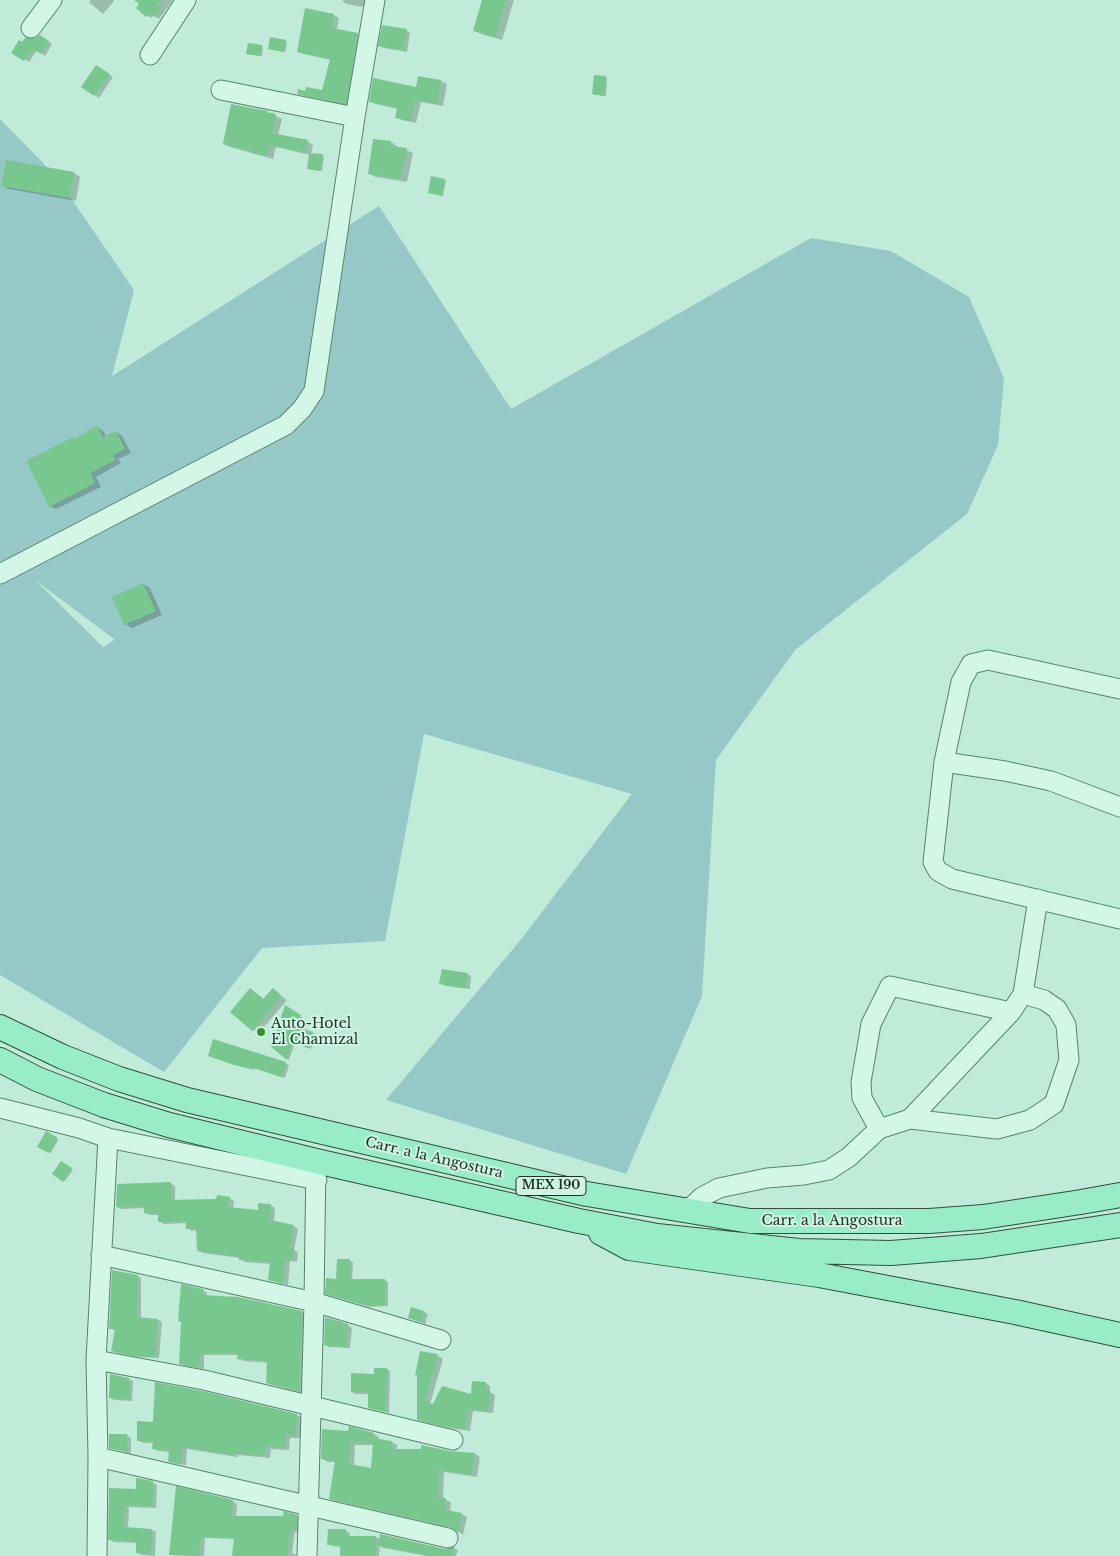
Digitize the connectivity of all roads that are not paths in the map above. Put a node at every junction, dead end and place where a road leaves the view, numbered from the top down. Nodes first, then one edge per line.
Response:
1 (52, 0) edge
2 (186, 0) edge
3 (374, 0) edge
4 (32, 28) dead end
5 (150, 55) dead end
6 (221, 90) dead end
7 (354, 117) junction
8 (0, 574) edge
9 (1120, 689) edge
10 (944, 762) junction
11 (1120, 807) edge
12 (1038, 899) junction
13 (1120, 919) edge
14 (1023, 994) junction
15 (1011, 1012) junction
16 (0, 1027) edge
17 (0, 1060) edge
18 (0, 1108) edge
19 (910, 1119) junction
20 (879, 1129) junction
21 (108, 1138) junction
22 (316, 1170) junction
23 (1120, 1195) edge
24 (687, 1211) junction
25 (579, 1221) junction
26 (1120, 1225) edge
27 (101, 1255) junction
28 (314, 1302) junction
29 (1120, 1334) edge
30 (441, 1340) dead end
31 (96, 1360) junction
32 (312, 1405) junction
33 (453, 1440) dead end
34 (98, 1457) junction
35 (310, 1507) junction
36 (448, 1538) dead end
37 (97, 1556) edge
38 (307, 1556) edge

1 - 4 street
2 - 5 street
3 - 7 street
6 - 7 street
7 - 8 street
9 - 10 street
10 - 11 street
10 - 12 street
12 - 13 street
12 - 14 street
14 - 15 street
14 - 19 street
15 - 19 street
15 - 20 street
16 - 24 main road, Carr. a la Angostura / MEX 190
17 - 22 main road, Carr. a la Angostura / MEX 190
18 - 21 street
19 - 20 street
20 - 24 street
21 - 22 street
21 - 27 street
22 - 25 main road, Carr. a la Angostura / MEX 190
22 - 28 street
23 - 24 main road, Carr. a la Angostura / MEX 190
25 - 26 main road, Carr. a la Angostura / MEX 190
25 - 29 main road
27 - 28 street
27 - 31 street
28 - 30 street
28 - 32 street
31 - 32 street
31 - 34 street
32 - 33 street
32 - 35 street
34 - 35 street
34 - 37 street
35 - 36 street
35 - 38 street

